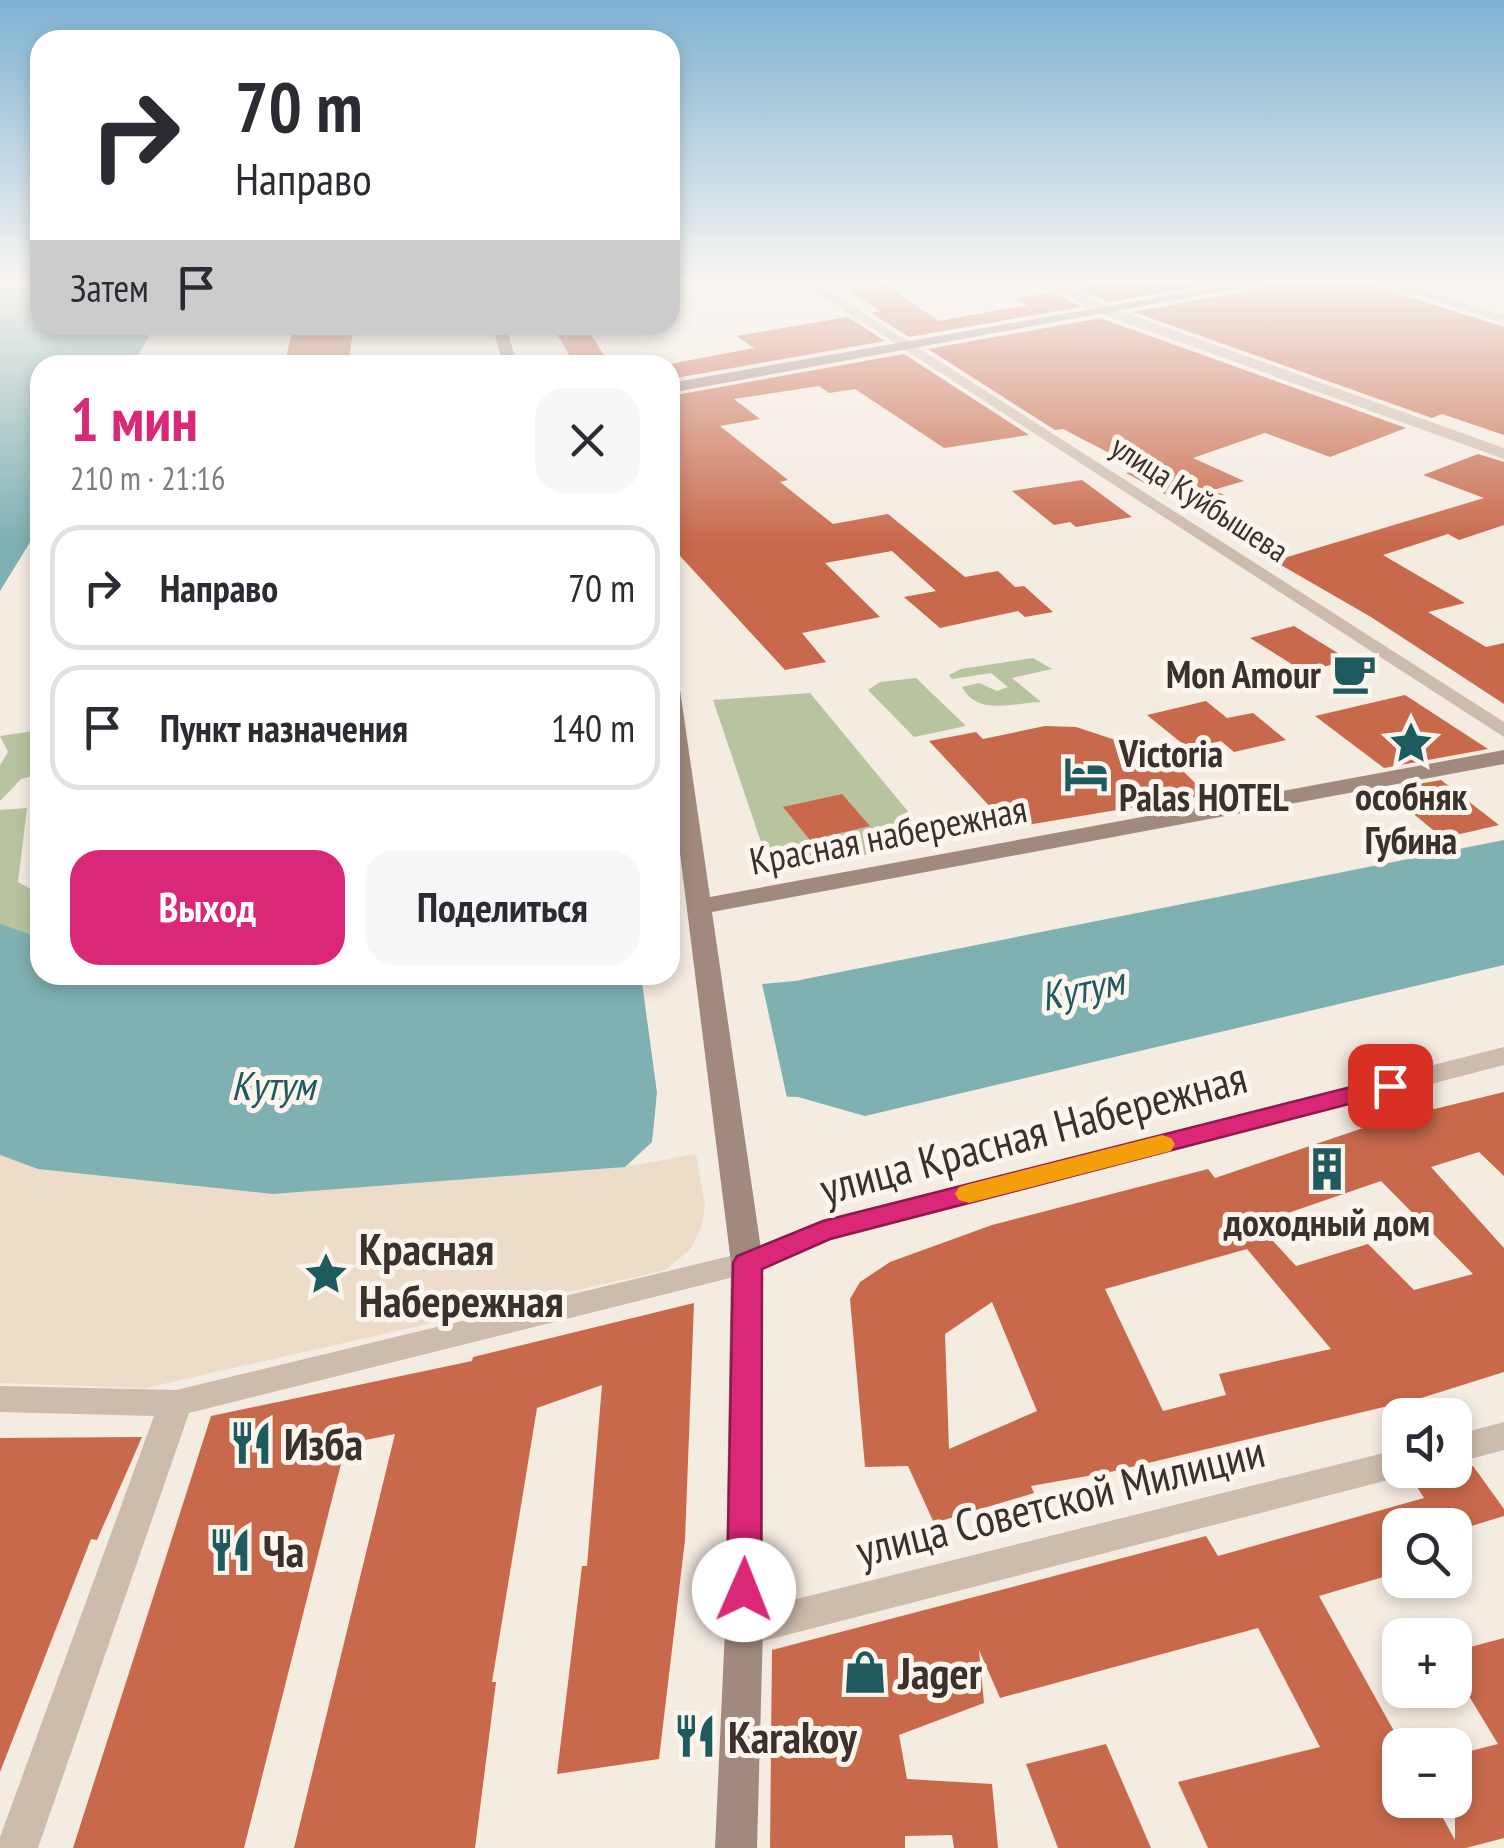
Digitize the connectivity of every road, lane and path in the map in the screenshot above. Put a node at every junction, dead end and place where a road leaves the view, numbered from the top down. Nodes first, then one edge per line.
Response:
1 (765, 371) edge
2 (947, 371) edge
3 (1274, 371) edge
4 (680, 386) edge
5 (1504, 454) edge
6 (1504, 732) edge
7 (1504, 757) edge
8 (680, 767) edge
9 (700, 921) junction
10 (1504, 1056) edge
11 (748, 1263) junction
12 (0, 1399) edge
13 (176, 1403) junction
14 (1504, 1436) edge
15 (1472, 1444) edge
16 (1382, 1468) edge
17 (744, 1629) junction
18 (17, 1848) edge
19 (736, 1848) edge

1 - 4 main road
2 - 6 street, улица Куйбышева
3 - 5 street
7 - 9 main road, Красная набережная
8 - 9 main road
9 - 11 main road
10 - 11 street, улица Красная Набережная
11 - 13 street, улица Красная Набережная
11 - 17 main road
12 - 13 street, улица Красная Набережная
13 - 18 street
14 - 15 street
16 - 17 street, улица Советской Милиции
17 - 19 main road

